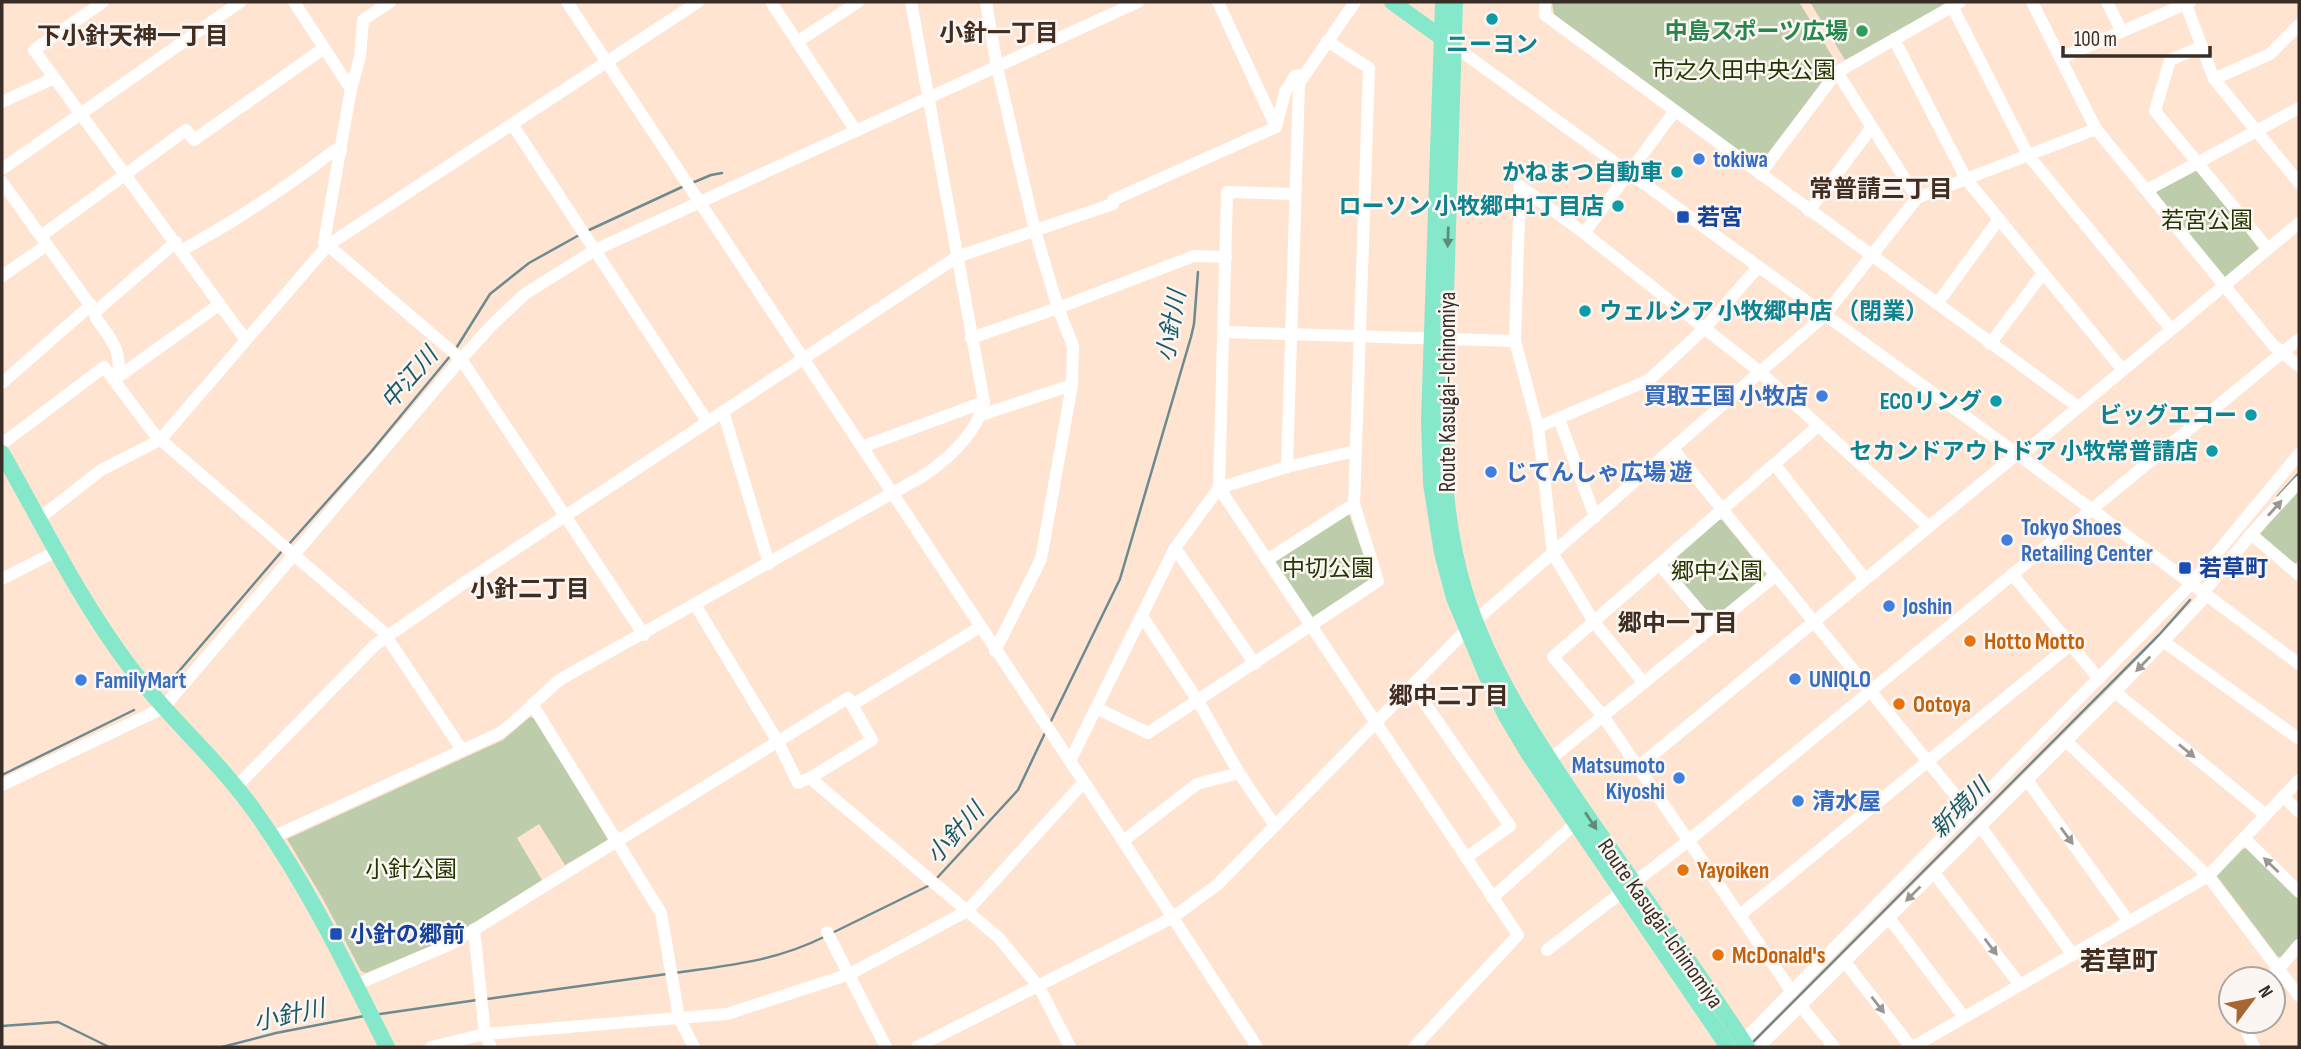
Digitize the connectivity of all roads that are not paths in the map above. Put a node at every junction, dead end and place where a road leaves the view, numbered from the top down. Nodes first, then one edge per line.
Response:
1 (103, 2) edge
2 (240, 2) edge
3 (294, 2) edge
4 (390, 2) edge
5 (567, 2) edge
6 (698, 2) edge
7 (771, 2) edge
8 (858, 2) edge
9 (911, 2) edge
10 (986, 2) edge
11 (1138, 2) edge
12 (1218, 2) edge
13 (1355, 2) edge
14 (1391, 2) edge
15 (1443, 2) edge
16 (1455, 2) edge
17 (1545, 2) edge
18 (2032, 2) edge
19 (2107, 2) edge
20 (2187, 2) edge
21 (1956, 4) edge
22 (2299, 25) edge
23 (2121, 30) junction
24 (1894, 40) junction
25 (1327, 41) junction
26 (797, 42) junction
27 (1448, 43) junction
28 (2201, 47) junction
29 (324, 48) junction
30 (2061, 58) junction
31 (607, 61) junction
32 (998, 67) junction
33 (1837, 72) junction
34 (1304, 74) junction
35 (54, 78) junction
36 (2214, 79) junction
37 (351, 89) junction
38 (928, 99) junction
39 (2, 102) edge
40 (2299, 108) edge
41 (1674, 112) junction
42 (80, 113) junction
43 (512, 124) junction
44 (1276, 127) junction
45 (1872, 127) junction
46 (2096, 129) junction
47 (856, 131) junction
48 (2257, 131) junction
49 (341, 151) junction
50 (2028, 156) junction
51 (2198, 163) junction
52 (2, 169) edge
53 (1629, 172) junction
54 (126, 174) junction
55 (1760, 174) junction
56 (1966, 179) junction
57 (2, 181) edge
58 (2299, 183) edge
59 (2147, 190) junction
60 (1295, 194) junction
61 (1917, 198) junction
62 (701, 202) junction
63 (1809, 211) junction
64 (1999, 219) junction
65 (2299, 223) edge
66 (1035, 231) junction
67 (1584, 233) junction
68 (44, 240) junction
69 (328, 245) junction
70 (179, 246) junction
71 (593, 247) junction
72 (2268, 249) junction
73 (1871, 256) junction
74 (957, 257) junction
75 (1226, 257) junction
76 (1758, 267) junction
77 (2043, 274) junction
78 (2, 276) edge
79 (2224, 285) junction
80 (220, 304) junction
81 (1937, 304) junction
82 (1058, 308) junction
83 (93, 309) junction
84 (1824, 316) junction
85 (1705, 328) junction
86 (2171, 329) junction
87 (1224, 332) junction
88 (1291, 334) junction
89 (1359, 337) junction
90 (971, 338) junction
91 (245, 339) junction
92 (2299, 339) edge
93 (1438, 340) junction
94 (1515, 341) junction
95 (1990, 344) junction
96 (2283, 352) junction
97 (456, 354) junction
98 (803, 358) junction
99 (2299, 366) edge
100 (2122, 369) junction
101 (1760, 372) junction
102 (116, 379) junction
103 (2, 383) edge
104 (1072, 385) junction
105 (2078, 407) junction
106 (982, 409) junction
107 (723, 411) junction
108 (1559, 419) junction
109 (707, 422) junction
110 (1818, 426) junction
111 (1538, 427) junction
112 (160, 440) junction
113 (2, 444) edge
114 (862, 447) junction
115 (1673, 449) junction
116 (1355, 451) junction
117 (2, 453) edge
118 (2299, 454) edge
119 (2019, 455) junction
120 (1775, 466) junction
121 (1287, 467) junction
122 (7, 471) edge
123 (2299, 482) edge
124 (1219, 488) junction
125 (893, 493) junction
126 (1354, 504) junction
127 (1723, 510) junction
128 (2090, 510) junction
129 (566, 515) junction
130 (1595, 517) junction
131 (40, 518) junction
132 (1928, 527) junction
133 (2251, 534) junction
134 (1175, 548) junction
135 (288, 549) junction
136 (57, 551) junction
137 (1553, 554) junction
138 (1267, 560) junction
139 (769, 565) junction
140 (1660, 565) junction
141 (2297, 570) edge
142 (2012, 574) junction
143 (1776, 575) junction
144 (2, 579) edge
145 (1865, 579) junction
146 (2191, 583) junction
147 (2205, 594) junction
148 (696, 606) junction
149 (1142, 617) junction
150 (1814, 621) junction
151 (1594, 622) junction
152 (1471, 625) junction
153 (1312, 626) junction
154 (1713, 626) junction
155 (980, 627) junction
156 (386, 635) junction
157 (644, 635) junction
158 (2164, 642) junction
159 (2070, 645) junction
160 (995, 651) junction
161 (1255, 664) junction
162 (2299, 664) edge
163 (2099, 679) junction
164 (1643, 682) junction
165 (1413, 686) junction
166 (1871, 691) junction
167 (2115, 692) junction
168 (1198, 701) junction
169 (531, 704) junction
170 (852, 705) junction
171 (163, 708) junction
172 (1096, 708) junction
173 (2064, 713) junction
174 (1603, 716) junction
175 (1376, 723) junction
176 (2076, 726) junction
177 (2299, 738) edge
178 (2066, 741) junction
179 (778, 743) junction
180 (462, 750) junction
181 (1549, 760) junction
182 (1070, 761) junction
183 (1927, 761) junction
184 (1638, 766) junction
185 (1239, 773) junction
186 (810, 778) junction
187 (2027, 780) junction
188 (2299, 780) edge
189 (1083, 783) junction
190 (2, 785) edge
191 (236, 787) junction
192 (2283, 796) junction
193 (1969, 812) junction
194 (2299, 812) edge
195 (2266, 815) junction
196 (1576, 823) junction
197 (1275, 826) junction
198 (1981, 827) junction
199 (273, 837) junction
200 (2244, 838) junction
201 (616, 840) junction
202 (1123, 841) junction
203 (1688, 841) junction
204 (1466, 858) junction
205 (1934, 873) junction
206 (2208, 876) junction
207 (1628, 888) junction
208 (2299, 892) edge
209 (1492, 898) junction
210 (967, 911) junction
211 (1740, 915) junction
212 (1172, 918) junction
213 (1889, 918) junction
214 (2129, 922) junction
215 (474, 929) junction
216 (827, 932) dead end
217 (2299, 945) edge
218 (1547, 950) dead end
219 (2073, 955) junction
220 (1845, 962) junction
221 (2268, 965) edge
222 (2282, 965) edge
223 (849, 974) junction
224 (355, 985) junction
225 (2020, 985) junction
226 (1040, 987) junction
227 (1792, 992) junction
228 (1801, 1006) junction
229 (1964, 1017) junction
230 (679, 1018) junction
231 (485, 1034) junction
232 (1739, 1045) edge
233 (387, 1047) edge
234 (431, 1047) edge
235 (491, 1047) edge
236 (694, 1047) edge
237 (886, 1047) edge
238 (917, 1047) edge
239 (1070, 1047) edge
240 (1257, 1047) edge
241 (1414, 1047) edge
242 (1759, 1047) edge
243 (1834, 1047) edge
244 (1912, 1047) edge

1 - 35 street
2 - 42 street
3 - 29 street
4 - 37 street
5 - 31 street
6 - 31 street
7 - 26 street
8 - 26 street
9 - 38 street
10 - 32 street
11 - 32 street
12 - 44 street
13 - 25 street
14 - 27 main road
15 - 27 main road
16 - 27 main road
17 - 41 street
18 - 30 street
19 - 23 street
20 - 23 street
20 - 28 street
21 - 24 street
21 - 50 street
22 - 36 street
23 - 30 street
24 - 33 street
24 - 56 street
25 - 34 street
25 - 89 street
26 - 47 street
27 - 53 street
27 - 93 main road, Route Kasugai-Ichinomiya
28 - 36 street
28 - 51 street
29 - 37 street
29 - 54 street
30 - 46 street
31 - 43 street
31 - 62 street
32 - 38 street
32 - 66 street
33 - 45 street
33 - 55 street
34 - 44 street
34 - 60 street
35 - 39 street
35 - 42 street
36 - 48 street
37 - 49 street
38 - 47 street
38 - 74 street
40 - 48 street
41 - 53 street
41 - 55 street
42 - 52 street
42 - 54 street
43 - 69 street
43 - 71 street
44 - 66 street
45 - 61 street
45 - 63 street
46 - 50 street
46 - 59 street
47 - 62 street
48 - 51 street
48 - 58 street
49 - 69 street
49 - 70 street
50 - 56 street
50 - 86 street
51 - 59 street
51 - 72 street
53 - 67 street
53 - 76 street
54 - 68 street
54 - 70 street
55 - 63 street
56 - 61 street
56 - 64 street
57 - 68 street
59 - 79 street
60 - 75 street
60 - 88 street
61 - 73 street
62 - 71 street
62 - 98 street
63 - 73 street
64 - 77 street
64 - 81 street
65 - 72 street
66 - 74 street
66 - 82 street
67 - 85 street
67 - 94 street
68 - 78 street
68 - 83 street
69 - 91 street
69 - 97 street
70 - 80 street
70 - 83 street
71 - 97 street
71 - 109 street
72 - 79 street
73 - 81 street
73 - 84 street
74 - 90 street
74 - 98 street
75 - 82 street
75 - 87 street
76 - 84 street
76 - 85 street
77 - 95 street
77 - 100 street
79 - 86 street
79 - 96 street
80 - 91 street
80 - 102 street
81 - 95 street
82 - 90 street
82 - 104 street
83 - 102 street
83 - 103 street
84 - 101 street
84 - 119 street
85 - 101 street
85 - 108 street
86 - 100 street
87 - 88 street
87 - 124 street
88 - 89 street
88 - 121 street
89 - 93 street
89 - 116 street
90 - 106 street
91 - 112 street
92 - 96 street
93 - 94 street
93 - 152 main road, Route Kasugai-Ichinomiya
94 - 111 street
95 - 105 street
96 - 99 street
96 - 128 street
97 - 129 street
97 - 135 street
98 - 107 street
98 - 114 street
100 - 105 street
101 - 110 street
101 - 115 street
102 - 112 street
102 - 113 street
104 - 106 street
104 - 160 street
105 - 119 street
106 - 114 street
106 - 125 street
107 - 109 street
107 - 139 street
108 - 111 street
108 - 130 street
109 - 129 street
110 - 120 street
110 - 132 street
111 - 137 street
112 - 131 street
112 - 135 street
114 - 125 street
115 - 127 street
115 - 130 street
116 - 121 street
116 - 126 street
117 - 122 main road
118 - 146 street
119 - 128 street
119 - 132 street
120 - 127 street
120 - 145 street
121 - 124 street
122 - 131 main road
133 -> 123 street
124 - 134 street
124 - 138 street
125 - 139 street
125 - 155 street
126 - 138 street
126 - 153 street
127 - 140 street
127 - 143 street
128 - 142 street
128 - 146 street
129 - 156 street
129 - 157 street
130 - 137 street
131 - 136 main road
132 - 145 street
133 - 141 street
133 - 147 street
134 - 149 street
134 - 161 street
135 - 156 street
135 - 171 street
136 - 144 street
136 - 171 main road
137 - 151 street
137 - 152 street
138 - 153 street
139 - 148 street
140 - 151 street
140 - 154 street
142 - 159 street
142 - 166 street
143 - 150 street
143 - 154 street
145 - 150 street
146 - 147 street
146 - 163 street
147 - 158 street
147 - 162 street
148 - 157 street
148 - 179 street
149 - 168 street
149 - 172 street
150 - 166 street
150 - 184 street
151 - 164 street
151 - 174 street
152 - 165 street
152 - 181 main road, Route Kasugai-Ichinomiya
152 - 196 main road, Route Kasugai-Ichinomiya
153 - 161 street
153 - 175 street
154 - 164 street
155 - 160 street
155 - 170 street
156 - 180 street
156 - 191 street
157 - 169 street
158 -> 167 street
158 - 177 street
159 - 163 street
159 - 183 street
160 - 182 street
161 - 168 street
163 - 173 street
164 - 174 street
165 - 175 street
165 - 204 street
166 - 183 street
166 - 203 street
167 - 176 street
167 -> 195 street
168 - 172 street
168 - 185 street
169 - 180 street
169 - 201 street
170 - 179 street
170 - 186 street
171 - 190 street
171 - 191 main road
172 - 182 street
173 - 176 street
173 - 193 street
174 - 181 street
174 - 184 street
175 - 197 street
175 - 204 street
176 - 178 street
178 - 187 street
178 - 206 street
179 - 186 street
179 - 201 street
180 - 199 street
181 -> 207 main road, Route Kasugai-Ichinomiya
182 - 189 street
183 - 193 street
183 - 211 street
184 - 203 street
185 - 197 street
185 - 202 street
186 - 210 street
187 - 198 street
187 -> 214 street
188 - 192 street
189 - 202 street
189 - 210 street
191 - 199 main road
192 - 194 street
192 - 195 street
193 - 227 street
195 - 200 street
196 - 207 main road, Route Kasugai-Ichinomiya
196 - 209 street
197 - 212 street
198 - 205 street
198 - 219 street
199 - 224 main road
200 - 206 street
208 -> 200 street
201 - 215 street
201 - 230 street
202 - 212 street
203 - 207 street
203 - 211 street
204 - 209 street
205 -> 213 street
205 -> 225 street
206 - 214 street
206 - 221 street
207 - 218 street
207 - 232 main road, Route Kasugai-Ichinomiya
209 - 241 street
210 - 223 street
210 - 226 street
211 - 227 street
212 - 226 street
212 - 240 street
213 - 220 street
213 - 229 street
214 - 219 street
215 - 224 street
215 - 231 street
216 - 223 street
217 - 222 street
219 - 225 street
220 - 228 street
220 -> 244 street
223 - 230 street
223 - 237 street
224 - 233 main road
225 - 229 street
226 - 238 street
226 - 239 street
227 - 232 street
228 - 242 street
228 - 243 street
229 - 244 street
230 - 231 street
230 - 236 street
231 - 234 street
231 - 235 street

